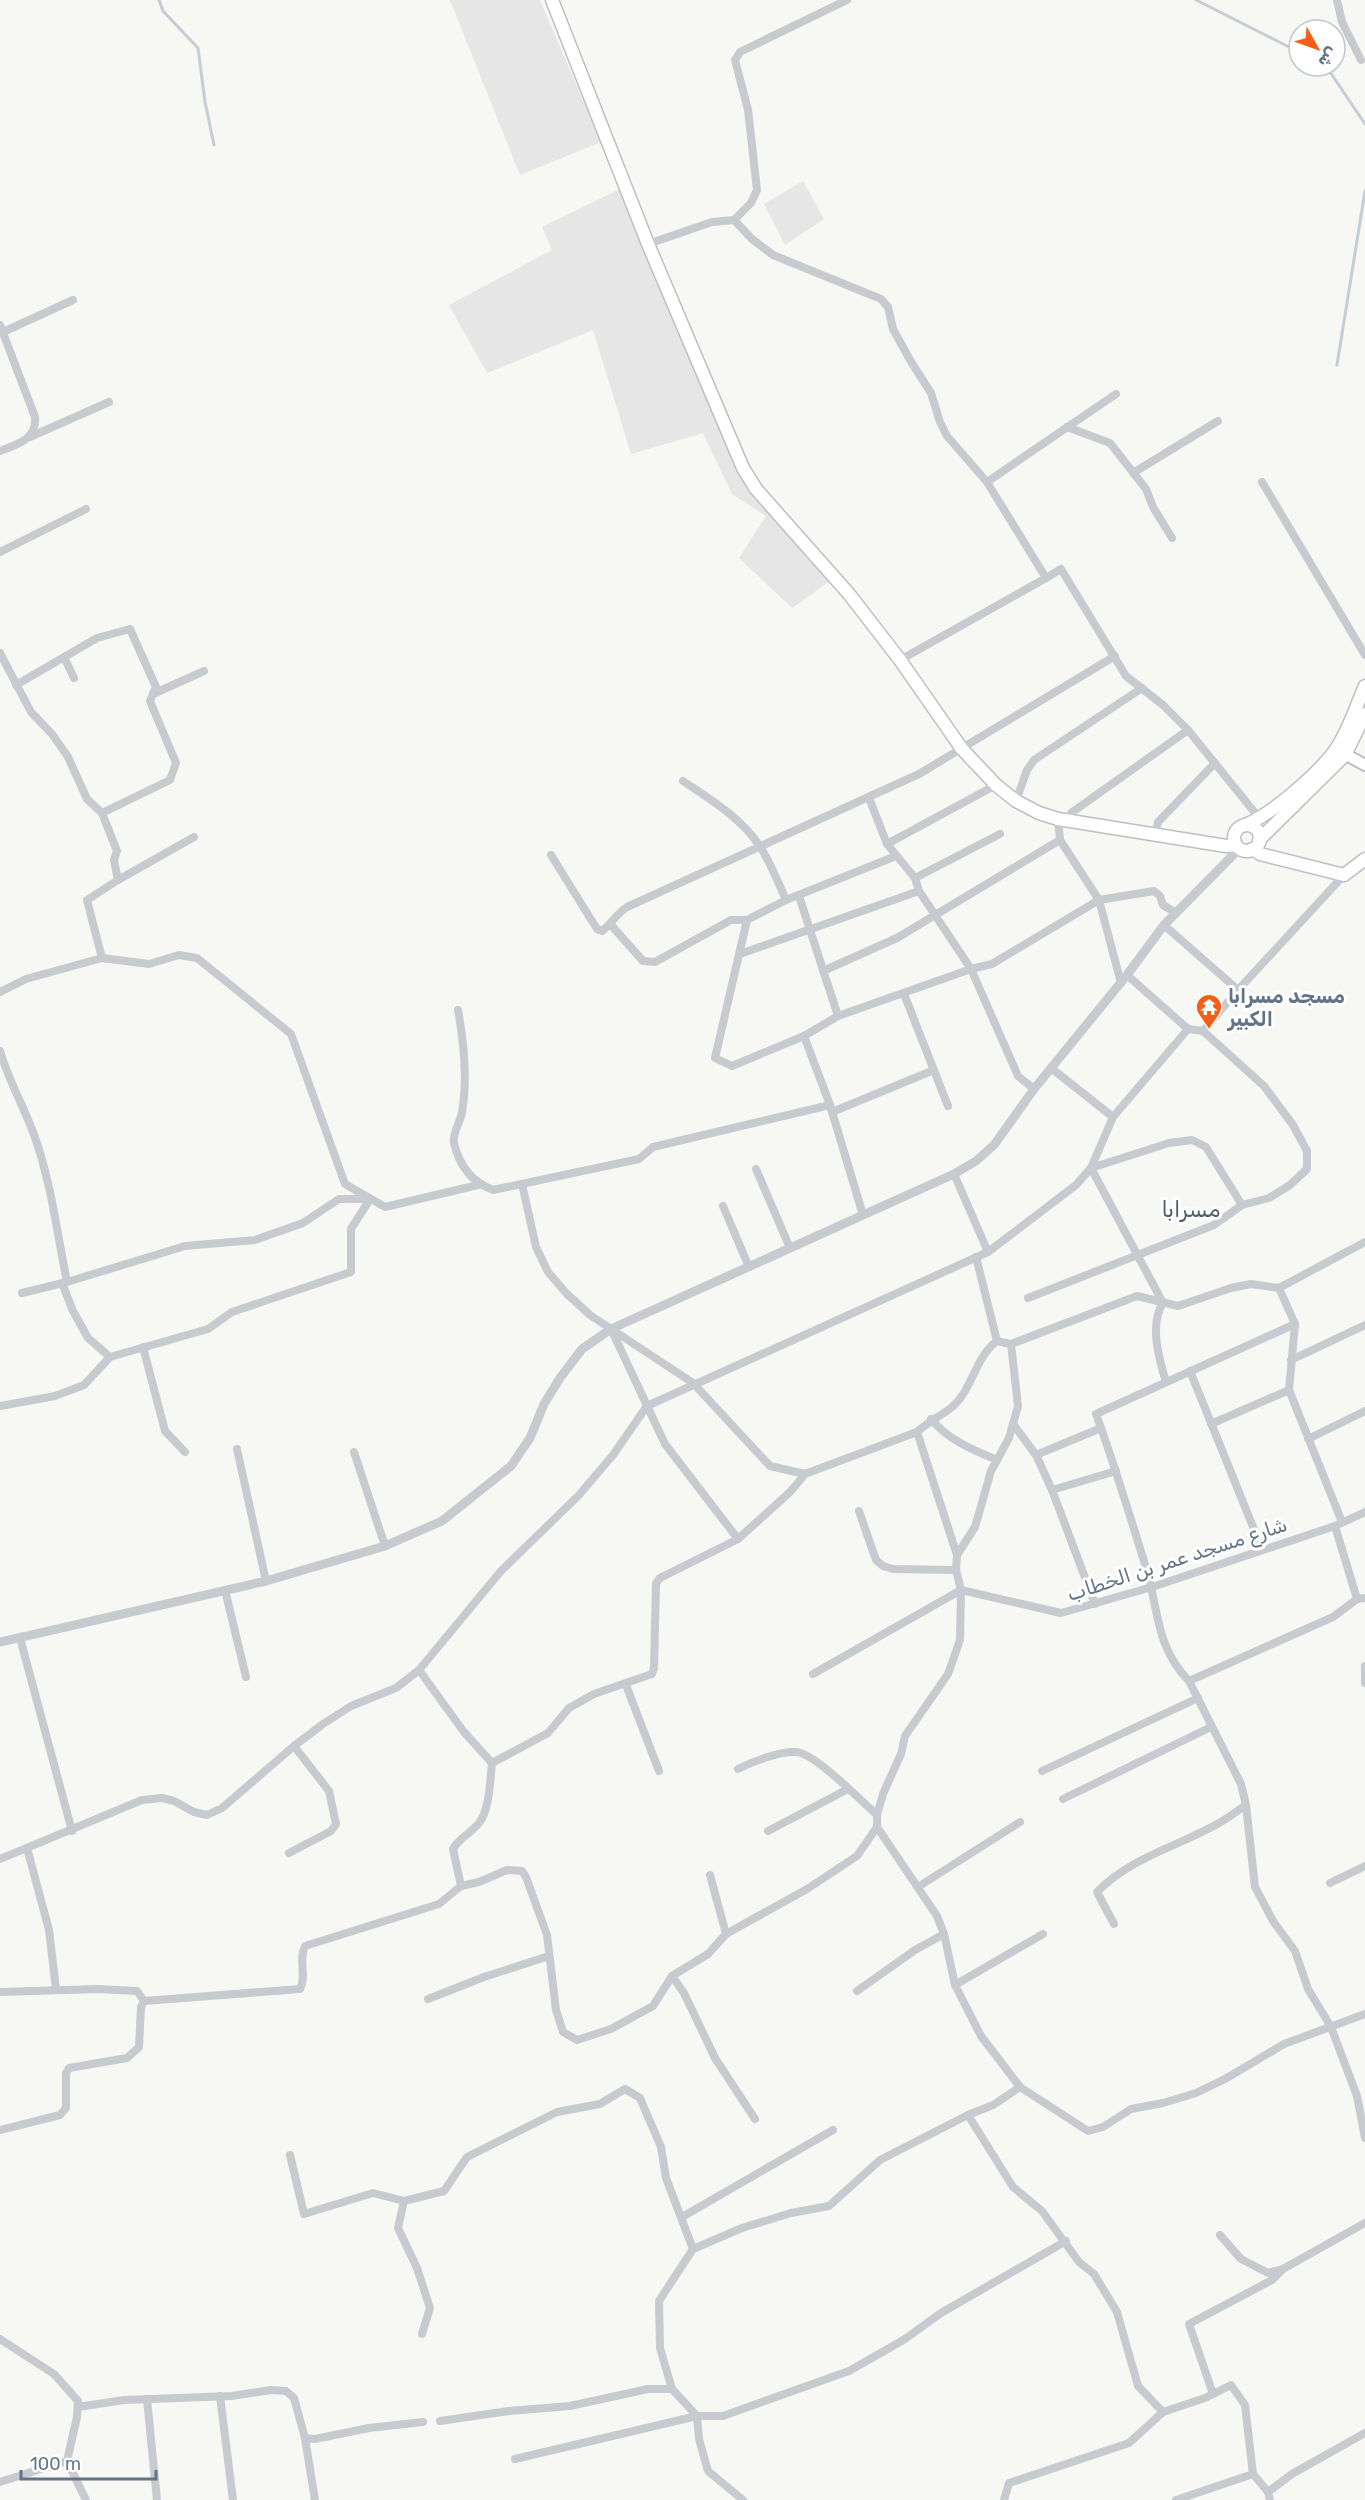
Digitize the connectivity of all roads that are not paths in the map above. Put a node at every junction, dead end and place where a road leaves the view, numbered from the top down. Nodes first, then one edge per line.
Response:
1 (552, 0) edge
2 (847, 0) edge
3 (1337, 0) edge
4 (1361, 60) dead end
5 (734, 220) junction
6 (648, 244) junction
7 (73, 300) dead end
8 (1, 328) edge
9 (1116, 394) dead end
10 (109, 402) dead end
11 (1218, 421) dead end
12 (1067, 427) junction
13 (30, 437) junction
14 (0, 451) edge
15 (1133, 473) junction
16 (987, 482) junction
17 (1262, 482) dead end
18 (86, 509) dead end
19 (1172, 538) dead end
20 (0, 552) edge
21 (1046, 578) junction
22 (0, 653) edge
23 (1365, 655) edge
24 (1115, 656) junction
25 (64, 657) junction
26 (900, 660) junction
27 (204, 671) dead end
28 (74, 678) dead end
29 (16, 685) junction
30 (1365, 686) edge
31 (1142, 688) junction
32 (153, 694) junction
33 (1365, 714) edge
34 (1188, 730) junction
35 (962, 749) junction
36 (1340, 752) junction
37 (1215, 764) junction
38 (1365, 765) edge
39 (683, 781) dead end
40 (996, 785) junction
41 (868, 798) junction
42 (1016, 801) junction
43 (102, 813) junction
44 (1260, 819) junction
45 (1063, 820) junction
46 (1245, 825) junction
47 (1000, 834) dead end
48 (1155, 835) junction
49 (194, 837) dead end
50 (1060, 840) junction
51 (887, 844) junction
52 (760, 846) junction
53 (1247, 846) junction
54 (551, 855) dead end
55 (896, 856) junction
56 (1365, 859) edge
57 (1344, 875) junction
58 (915, 878) junction
59 (118, 880) junction
60 (919, 891) junction
61 (799, 896) junction
62 (786, 900) junction
63 (1099, 900) junction
64 (1176, 913) junction
65 (936, 917) junction
66 (747, 920) junction
67 (611, 925) junction
68 (1164, 925) junction
69 (810, 930) junction
70 (740, 954) junction
71 (102, 958) junction
72 (972, 969) junction
73 (823, 970) junction
74 (1124, 979) junction
75 (1238, 990) junction
76 (0, 992) edge
77 (904, 994) junction
78 (458, 1010) dead end
79 (838, 1016) junction
80 (1188, 1029) junction
81 (1203, 1031) junction
82 (804, 1036) junction
83 (0, 1051) edge
84 (1051, 1068) junction
85 (934, 1070) junction
86 (1034, 1089) junction
87 (948, 1106) dead end
88 (831, 1108) junction
89 (1113, 1117) junction
90 (1091, 1168) junction
91 (756, 1169) dead end
92 (954, 1174) junction
93 (522, 1184) junction
94 (478, 1185) junction
95 (370, 1199) junction
96 (1242, 1205) junction
97 (723, 1206) dead end
98 (863, 1215) junction
99 (1365, 1242) edge
100 (790, 1248) junction
101 (988, 1252) junction
102 (1138, 1255) junction
103 (976, 1257) junction
104 (749, 1266) junction
105 (65, 1283) junction
106 (1279, 1288) junction
107 (22, 1293) dead end
108 (1028, 1298) dead end
109 (1163, 1303) junction
110 (1294, 1323) junction
111 (1365, 1325) edge
112 (611, 1329) junction
113 (997, 1341) junction
114 (1011, 1344) junction
115 (144, 1347) junction
116 (110, 1357) junction
117 (1291, 1360) junction
118 (1190, 1371) junction
119 (1166, 1382) junction
120 (693, 1383) junction
121 (1289, 1390) junction
122 (0, 1406) edge
123 (647, 1406) junction
124 (1365, 1411) edge
125 (931, 1419) junction
126 (1013, 1424) junction
127 (1211, 1424) junction
128 (1101, 1428) junction
129 (917, 1432) junction
130 (1308, 1439) junction
131 (237, 1449) dead end
132 (184, 1452) dead end
133 (354, 1452) dead end
134 (1036, 1455) junction
135 (997, 1460) junction
136 (1116, 1471) junction
137 (805, 1474) junction
138 (1052, 1490) junction
139 (859, 1511) dead end
140 (1365, 1512) edge
141 (1339, 1524) junction
142 (738, 1539) junction
143 (385, 1546) junction
144 (1262, 1549) junction
145 (957, 1555) junction
146 (957, 1570) junction
147 (267, 1581) junction
148 (1152, 1587) junction
149 (225, 1590) junction
150 (961, 1590) junction
151 (1361, 1599) edge
152 (1095, 1604) junction
153 (20, 1638) junction
154 (0, 1642) edge
155 (1365, 1666) edge
156 (419, 1670) junction
157 (813, 1674) dead end
158 (246, 1677) dead end
159 (1189, 1681) junction
160 (1365, 1683) edge
161 (626, 1685) junction
162 (1198, 1698) junction
163 (1211, 1727) junction
164 (294, 1746) junction
165 (492, 1763) junction
166 (738, 1769) dead end
167 (659, 1771) dead end
168 (1041, 1771) dead end
169 (848, 1789) junction
170 (1063, 1799) dead end
171 (1246, 1805) junction
172 (877, 1815) junction
173 (1020, 1822) dead end
174 (877, 1827) junction
175 (72, 1831) junction
176 (768, 1831) dead end
177 (27, 1848) junction
178 (289, 1853) dead end
179 (0, 1859) edge
180 (1365, 1866) edge
181 (710, 1875) dead end
182 (1330, 1883) dead end
183 (461, 1886) junction
184 (918, 1887) junction
185 (1114, 1924) dead end
186 (726, 1934) junction
187 (944, 1934) junction
188 (1043, 1934) dead end
189 (549, 1956) junction
190 (672, 1976) junction
191 (955, 1985) junction
192 (56, 1989) junction
193 (857, 1991) dead end
194 (0, 1992) edge
195 (428, 1999) dead end
196 (144, 2001) junction
197 (1365, 2014) edge
198 (1331, 2027) junction
199 (1020, 2087) junction
200 (968, 2115) junction
201 (755, 2119) dead end
202 (0, 2130) edge
203 (833, 2130) dead end
204 (1365, 2138) edge
205 (290, 2155) dead end
206 (404, 2201) junction
207 (682, 2217) junction
208 (1365, 2223) edge
209 (1220, 2235) dead end
210 (1066, 2241) junction
211 (693, 2249) junction
212 (1283, 2269) junction
213 (422, 2334) dead end
214 (0, 2339) edge
215 (672, 2389) junction
216 (1213, 2394) junction
217 (220, 2396) junction
218 (147, 2399) junction
219 (78, 2407) junction
220 (1163, 2412) junction
221 (696, 2416) junction
222 (440, 2421) dead end
223 (423, 2422) dead end
224 (1365, 2433) edge
225 (305, 2438) junction
226 (516, 2459) dead end
227 (67, 2461) junction
228 (1253, 2474) junction
229 (0, 2482) edge
230 (1269, 2496) edge
231 (86, 2500) edge
232 (157, 2500) edge
233 (233, 2500) edge
234 (315, 2500) edge
235 (743, 2500) edge
236 (1004, 2500) edge
237 (1176, 2500) edge

1 - 6 main road
2 - 5 street
3 - 4 street
5 - 6 street
5 - 16 street
6 - 26 main road
7 - 8 street
8 - 13 street
9 - 12 street
10 - 13 street
11 - 15 street
12 - 15 street
12 - 16 street
13 - 14 street
15 - 19 street
16 - 21 street
17 - 23 street
18 - 20 street
21 - 24 street
21 - 26 street
22 - 29 street
24 - 31 street
24 - 35 street
25 - 28 street
25 - 29 street
25 - 32 street
26 - 35 main road
27 - 32 street
29 - 43 street
30 - 36 main road
31 - 34 street
31 - 42 street
32 - 43 street
33 - 36 main road
34 - 37 street
34 - 45 street
35 - 40 main road
35 - 41 street
36 - 38 main road
36 - 44 main road
36 - 53 main road
37 - 44 street
37 - 48 street
39 - 52 street
40 - 42 main road
40 - 51 street
41 - 51 street
41 - 52 street
42 - 45 main road
43 - 59 street
44 - 46 main road
45 - 48 main road
45 - 50 street
46 - 53 main road
46 - 53 main road
47 - 58 street
48 - 53 main road
49 - 59 street
50 - 63 street
50 - 65 street
51 - 55 street
52 - 62 street
52 - 67 street
53 - 57 main road
53 - 64 street
54 - 67 street
55 - 58 street
55 - 61 street
56 - 57 main road
57 - 75 street
58 - 60 street
59 - 71 street
60 - 65 street
60 - 69 street
61 - 62 street
61 - 69 street
62 - 66 street
63 - 64 street
63 - 72 street
63 - 74 street
64 - 68 street
65 - 72 street
65 - 73 street
66 - 67 street
66 - 70 street
68 - 74 street
68 - 75 street
69 - 70 street
69 - 73 street
70 - 82 street
71 - 76 street
71 - 95 street
72 - 77 street
72 - 86 street
73 - 79 street
74 - 80 street
74 - 84 street
75 - 81 street
77 - 79 street
77 - 85 street
78 - 94 street
79 - 82 street
80 - 81 street
80 - 89 street
81 - 96 street
82 - 88 street
83 - 105 street
84 - 86 street
84 - 89 street
85 - 87 street
85 - 88 street
86 - 92 street
88 - 93 street
88 - 98 street
89 - 90 street
90 - 96 street
90 - 101 street
90 - 102 street
91 - 100 street
92 - 98 street
92 - 101 street
93 - 94 street
93 - 112 street
94 - 95 street
95 - 105 street
95 - 115 street
96 - 102 street
97 - 104 street
98 - 100 street
99 - 106 street
100 - 104 street
101 - 103 street
102 - 108 street
102 - 109 street
103 - 113 street
103 - 120 street
104 - 112 street
105 - 107 street
105 - 116 street
106 - 109 street
106 - 110 street
109 - 114 street
109 - 119 street
110 - 117 street
110 - 118 street
111 - 117 street
112 - 120 street
112 - 123 street
112 - 143 street
113 - 114 street
113 - 125 street
114 - 126 street
115 - 116 street
115 - 132 street
116 - 122 street
117 - 121 street
118 - 119 street
118 - 127 street
119 - 128 street
120 - 123 street
120 - 137 street
121 - 127 street
121 - 130 street
123 - 142 street
123 - 156 street
124 - 130 street
125 - 129 street
125 - 135 street
126 - 134 street
126 - 135 street
127 - 144 street
128 - 134 street
128 - 136 street
129 - 137 street
129 - 145 street
130 - 141 street
131 - 147 street
133 - 143 street
134 - 138 street
135 - 145 street
136 - 138 street
136 - 148 street
137 - 142 street
138 - 152 street
139 - 146 street
140 - 141 street, شارع مسجد عمر بن الخطاب
141 - 144 street, شارع مسجد عمر بن الخطاب
141 - 151 street
142 - 161 street
143 - 147 street
144 - 148 street, شارع مسجد عمر بن الخطاب
145 - 146 street
146 - 150 street
147 - 149 street
148 - 152 street, شارع مسجد عمر بن الخطاب
148 - 159 street
149 - 153 street
149 - 158 street
150 - 152 street, شارع مسجد عمر بن الخطاب
150 - 157 street
150 - 172 street
151 - 159 street
153 - 154 street
153 - 175 street
155 - 160 street
156 - 164 street
156 - 165 street
159 - 162 street
161 - 165 street
161 - 167 street
162 - 163 street
162 - 168 street
163 - 170 street
163 - 171 street
164 - 175 street
164 - 178 street
165 - 183 street
166 - 169 street
169 - 172 street
169 - 176 street
171 - 185 street
171 - 198 street
172 - 174 street
173 - 184 street
174 - 184 street
174 - 186 street
175 - 177 street
177 - 179 street
177 - 192 street
180 - 182 street
181 - 186 street
183 - 189 street
183 - 196 street
184 - 187 street
186 - 190 street
187 - 191 street
187 - 193 street
188 - 191 street
189 - 190 street
189 - 195 street
190 - 201 street
191 - 199 street
192 - 194 street
192 - 196 street
196 - 202 street
197 - 198 street
198 - 199 street
198 - 204 street
199 - 200 street
200 - 210 street
200 - 211 street
203 - 207 street
205 - 206 street
206 - 207 street
206 - 213 street
207 - 211 street
208 - 212 street
209 - 212 street
210 - 220 street
210 - 221 street
211 - 215 street
212 - 216 street
214 - 219 street
215 - 221 street
215 - 222 street
216 - 220 street
216 - 228 street
217 - 218 street
217 - 225 street
217 - 233 street
218 - 219 street
218 - 232 street
219 - 227 street
220 - 236 street
221 - 226 street
221 - 235 street
223 - 225 street
224 - 230 street
225 - 234 street
227 - 229 street
227 - 231 street
228 - 230 street
228 - 237 street

